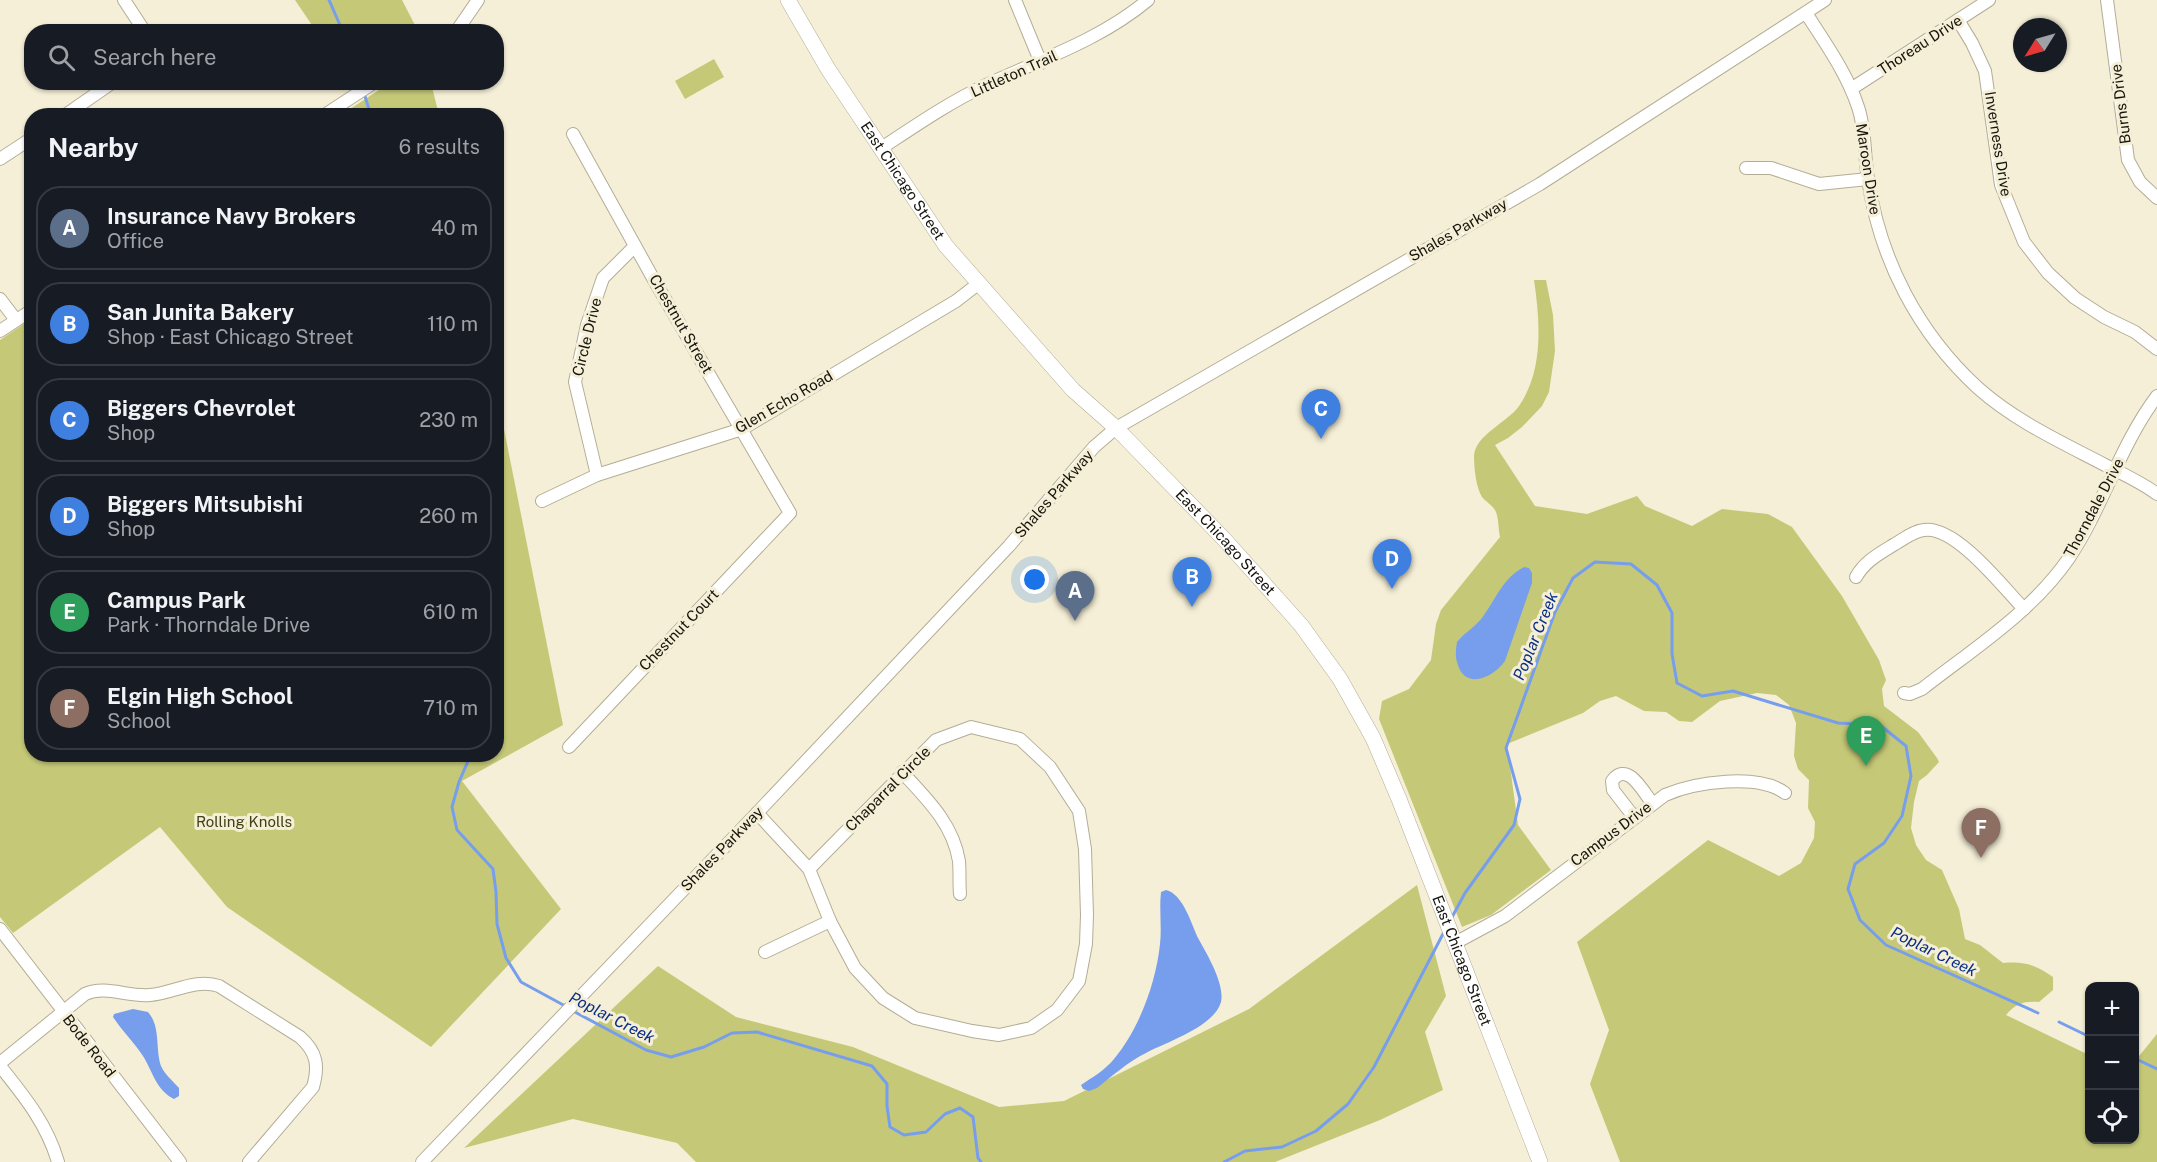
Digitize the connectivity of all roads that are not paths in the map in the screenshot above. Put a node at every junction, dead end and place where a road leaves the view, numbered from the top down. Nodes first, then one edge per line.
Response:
1 (124, 0) edge
2 (478, 0) edge
3 (788, 0) edge
4 (1015, 0) edge
5 (1148, 0) edge
6 (1825, 0) edge
7 (1989, 0) edge
8 (2107, 0) edge
9 (1806, 13) junction
10 (1958, 20) junction
11 (140, 24) edge
12 (461, 24) edge
13 (1041, 63) junction
14 (1851, 89) junction
15 (101, 90) edge
16 (363, 90) edge
17 (75, 108) edge
18 (334, 108) edge
19 (573, 134) dead end
20 (24, 143) edge
21 (880, 149) junction
22 (0, 159) edge
23 (1746, 168) dead end
24 (1868, 179) junction
25 (2157, 198) edge
26 (635, 246) junction
27 (978, 284) junction
28 (0, 299) edge
29 (24, 315) edge
30 (16, 320) junction
31 (0, 331) edge
32 (2157, 350) edge
33 (2157, 396) edge
34 (1116, 428) junction
35 (742, 429) junction
36 (2115, 470) junction
37 (597, 475) junction
38 (2157, 494) edge
39 (542, 501) dead end
40 (790, 513) joint
41 (1856, 577) dead end
42 (2024, 609) junction
43 (1904, 693) dead end
44 (569, 747) dead end
45 (902, 772) junction
46 (1785, 793) dead end
47 (1652, 803) junction
48 (757, 813) junction
49 (1634, 817) junction
50 (808, 869) junction
51 (960, 894) dead end
52 (830, 921) junction
53 (0, 929) edge
54 (1455, 943) junction
55 (765, 952) dead end
56 (63, 1012) junction
57 (0, 1064) edge
58 (58, 1162) edge
59 (180, 1162) edge
60 (249, 1162) edge
61 (422, 1162) edge
62 (1540, 1162) edge

1 - 11 street
2 - 12 street
3 - 21 main road, East Chicago Street
4 - 13 street
5 - 13 street, Littleton Trail
6 - 9 street, Shales Parkway
7 - 10 street, Thoreau Drive
8 - 25 street, Burns Drive
9 - 14 street, Maroon Drive
9 - 34 street, Shales Parkway
10 - 14 street, Thoreau Drive
10 - 32 street, Inverness Drive
13 - 21 street, Littleton Trail
14 - 24 street, Maroon Drive
15 - 17 street
16 - 18 street
19 - 26 street, Chestnut Street
20 - 22 street
21 - 27 main road, East Chicago Street
23 - 24 street
24 - 36 street, Maroon Drive
26 - 35 street, Chestnut Street
26 - 37 street, Circle Drive
27 - 34 main road, East Chicago Street
27 - 35 street, Glen Echo Road
28 - 30 street
29 - 30 street
30 - 31 street
33 - 36 street, Thorndale Drive
34 - 48 street, Shales Parkway
34 - 54 main road, East Chicago Street
35 - 37 street, Glen Echo Road
35 - 40 street, Chestnut Street
36 - 38 street, Maroon Drive
36 - 42 street, Thorndale Drive
37 - 39 street, Glen Echo Road
40 - 44 street, Chestnut Court
41 - 42 street
42 - 43 street, Thorndale Drive
45 - 50 street, Chaparral Circle
45 - 51 street
45 - 52 street, Chaparral Circle
46 - 47 street, Campus Drive
47 - 49 street, Campus Drive
47 - 49 street
48 - 50 street, Chaparral Circle
48 - 61 street, Shales Parkway
49 - 54 street, Campus Drive
50 - 52 street, Chaparral Circle
52 - 55 street
53 - 56 street, Bode Road
54 - 62 main road, East Chicago Street
56 - 57 street
56 - 59 street, Bode Road
56 - 60 street
57 - 58 street

